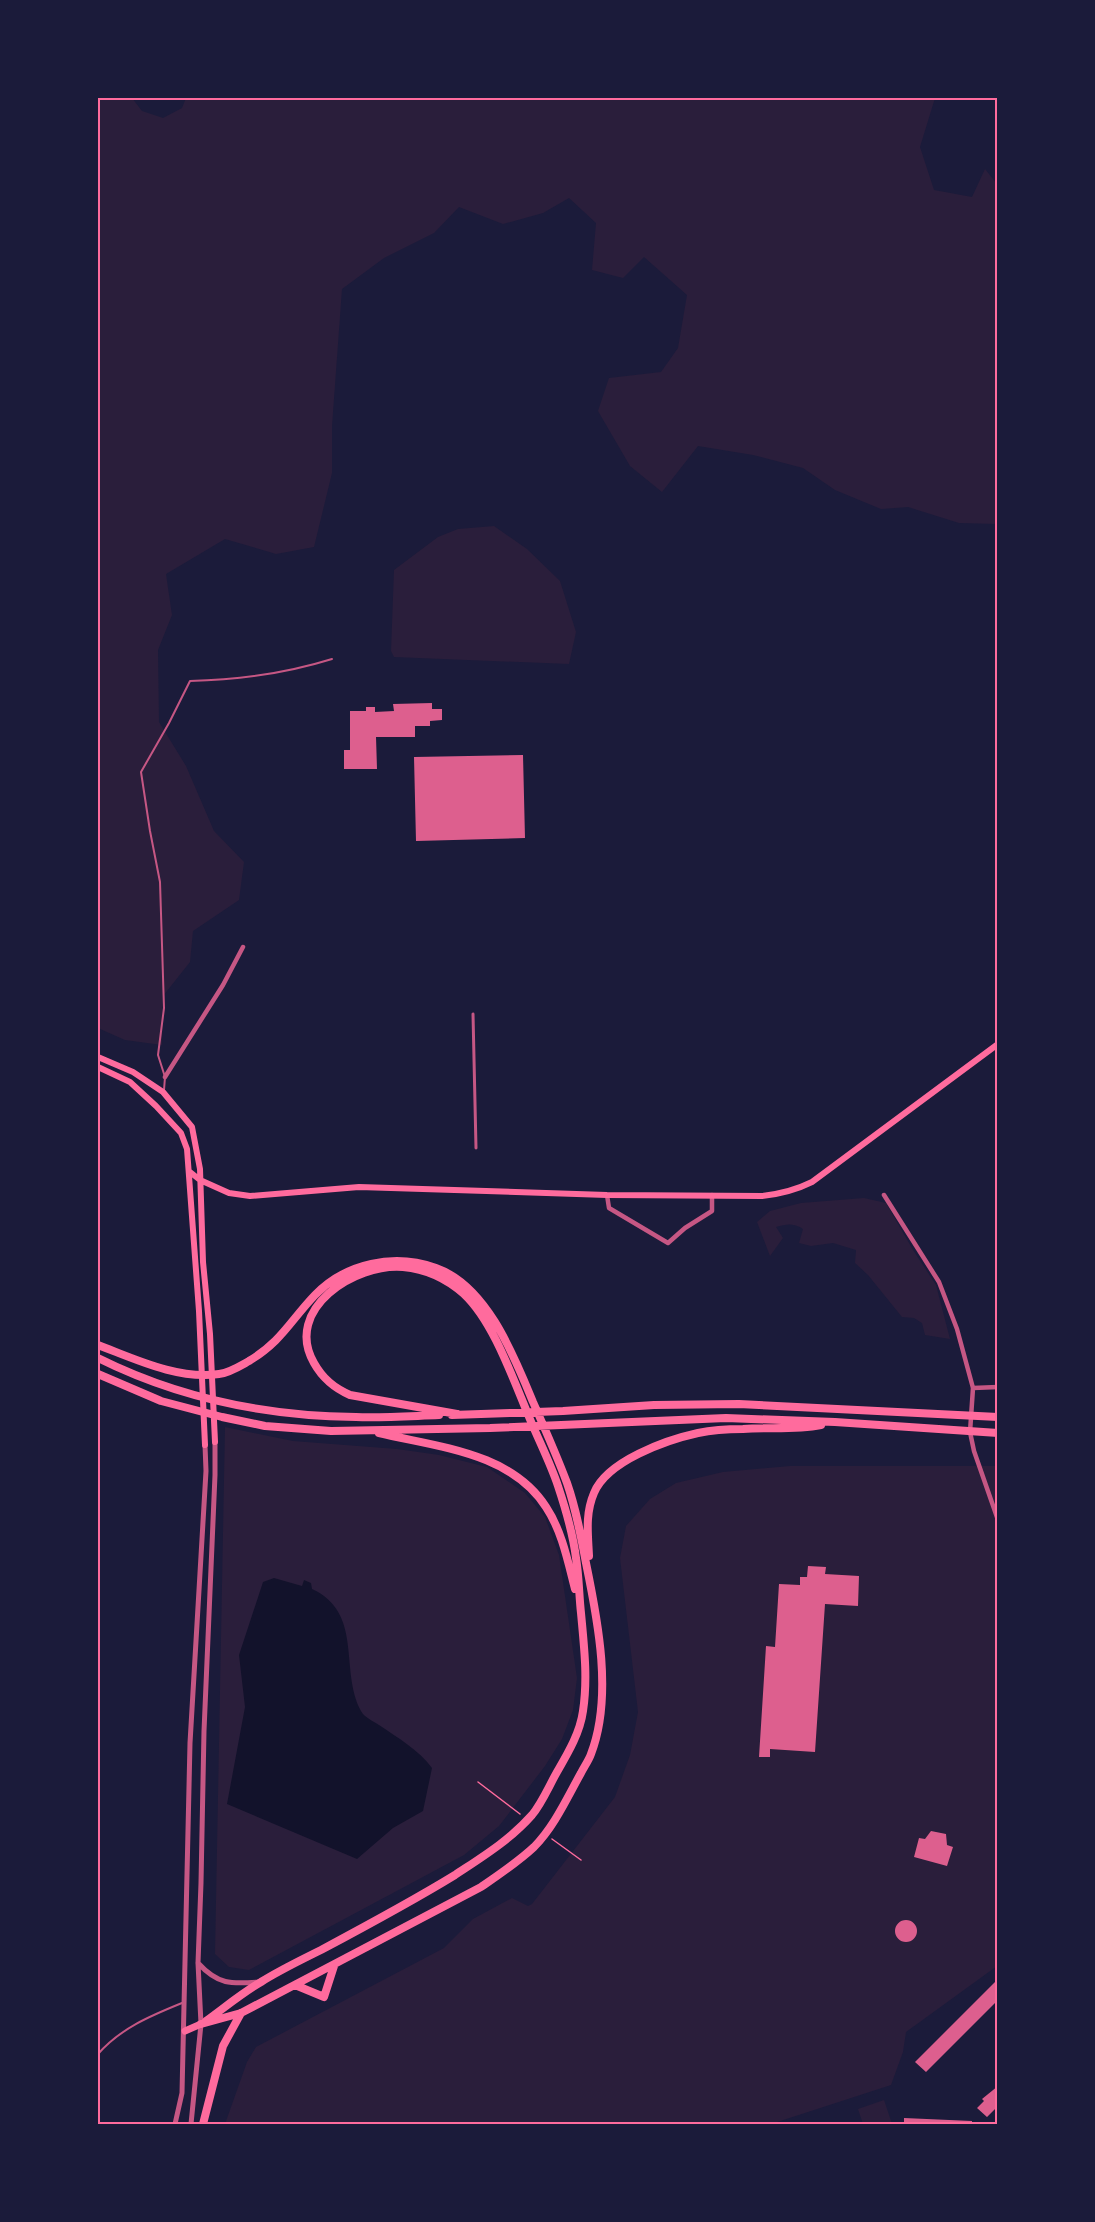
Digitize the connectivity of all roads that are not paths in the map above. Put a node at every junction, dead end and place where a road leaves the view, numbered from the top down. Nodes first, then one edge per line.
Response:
1 (332, 659) dead end
2 (243, 947) dead end
3 (472, 1014) dead end
4 (998, 1044) edge
5 (98, 1057) edge
6 (98, 1067) edge
7 (165, 1077) junction
8 (163, 1092) junction
9 (476, 1148) dead end
10 (190, 1172) junction
11 (200, 1180) junction
12 (607, 1195) junction
13 (712, 1195) junction
14 (885, 1195) dead end
15 (98, 1345) edge
16 (98, 1358) edge
17 (98, 1374) edge
18 (998, 1387) edge
19 (973, 1388) junction
20 (457, 1414) junction
21 (998, 1417) edge
22 (835, 1422) junction
23 (367, 1431) junction
24 (998, 1433) edge
25 (215, 1442) joint
26 (205, 1445) joint
27 (998, 1520) edge
28 (592, 1595) junction
29 (580, 1612) junction
30 (198, 1963) junction
31 (334, 1966) junction
32 (261, 1982) junction
33 (295, 1985) junction
34 (184, 2001) junction
35 (242, 2013) junction
36 (201, 2024) junction
37 (185, 2031) junction
38 (98, 2054) edge
39 (175, 2124) edge
40 (191, 2124) edge
41 (204, 2124) edge

1 - 7 lane
2 - 7 street
3 - 9 street
4 - 13 main road
5 - 8 main road
6 - 10 main road
7 - 8 lane
8 - 11 main road
10 - 11 main road
10 - 26 main road
11 - 12 main road
11 - 25 main road
12 - 13 main road
12 - 13 street
14 - 19 street
15 - 28 highway
16 - 20 highway
17 - 23 highway
18 - 19 street
19 - 27 street
20 - 21 highway
20 - 29 highway
22 - 23 highway
22 - 24 highway
22 - 28 highway
23 - 29 highway
25 - 30 street
26 - 34 street
28 - 31 highway
29 - 32 highway
30 - 32 street
30 - 36 street
31 - 33 highway
31 - 33 highway
32 - 36 highway
33 - 35 highway
34 - 37 street
34 - 38 lane
35 - 36 highway
35 - 41 highway
36 - 37 main road
36 - 40 street
37 - 39 street

